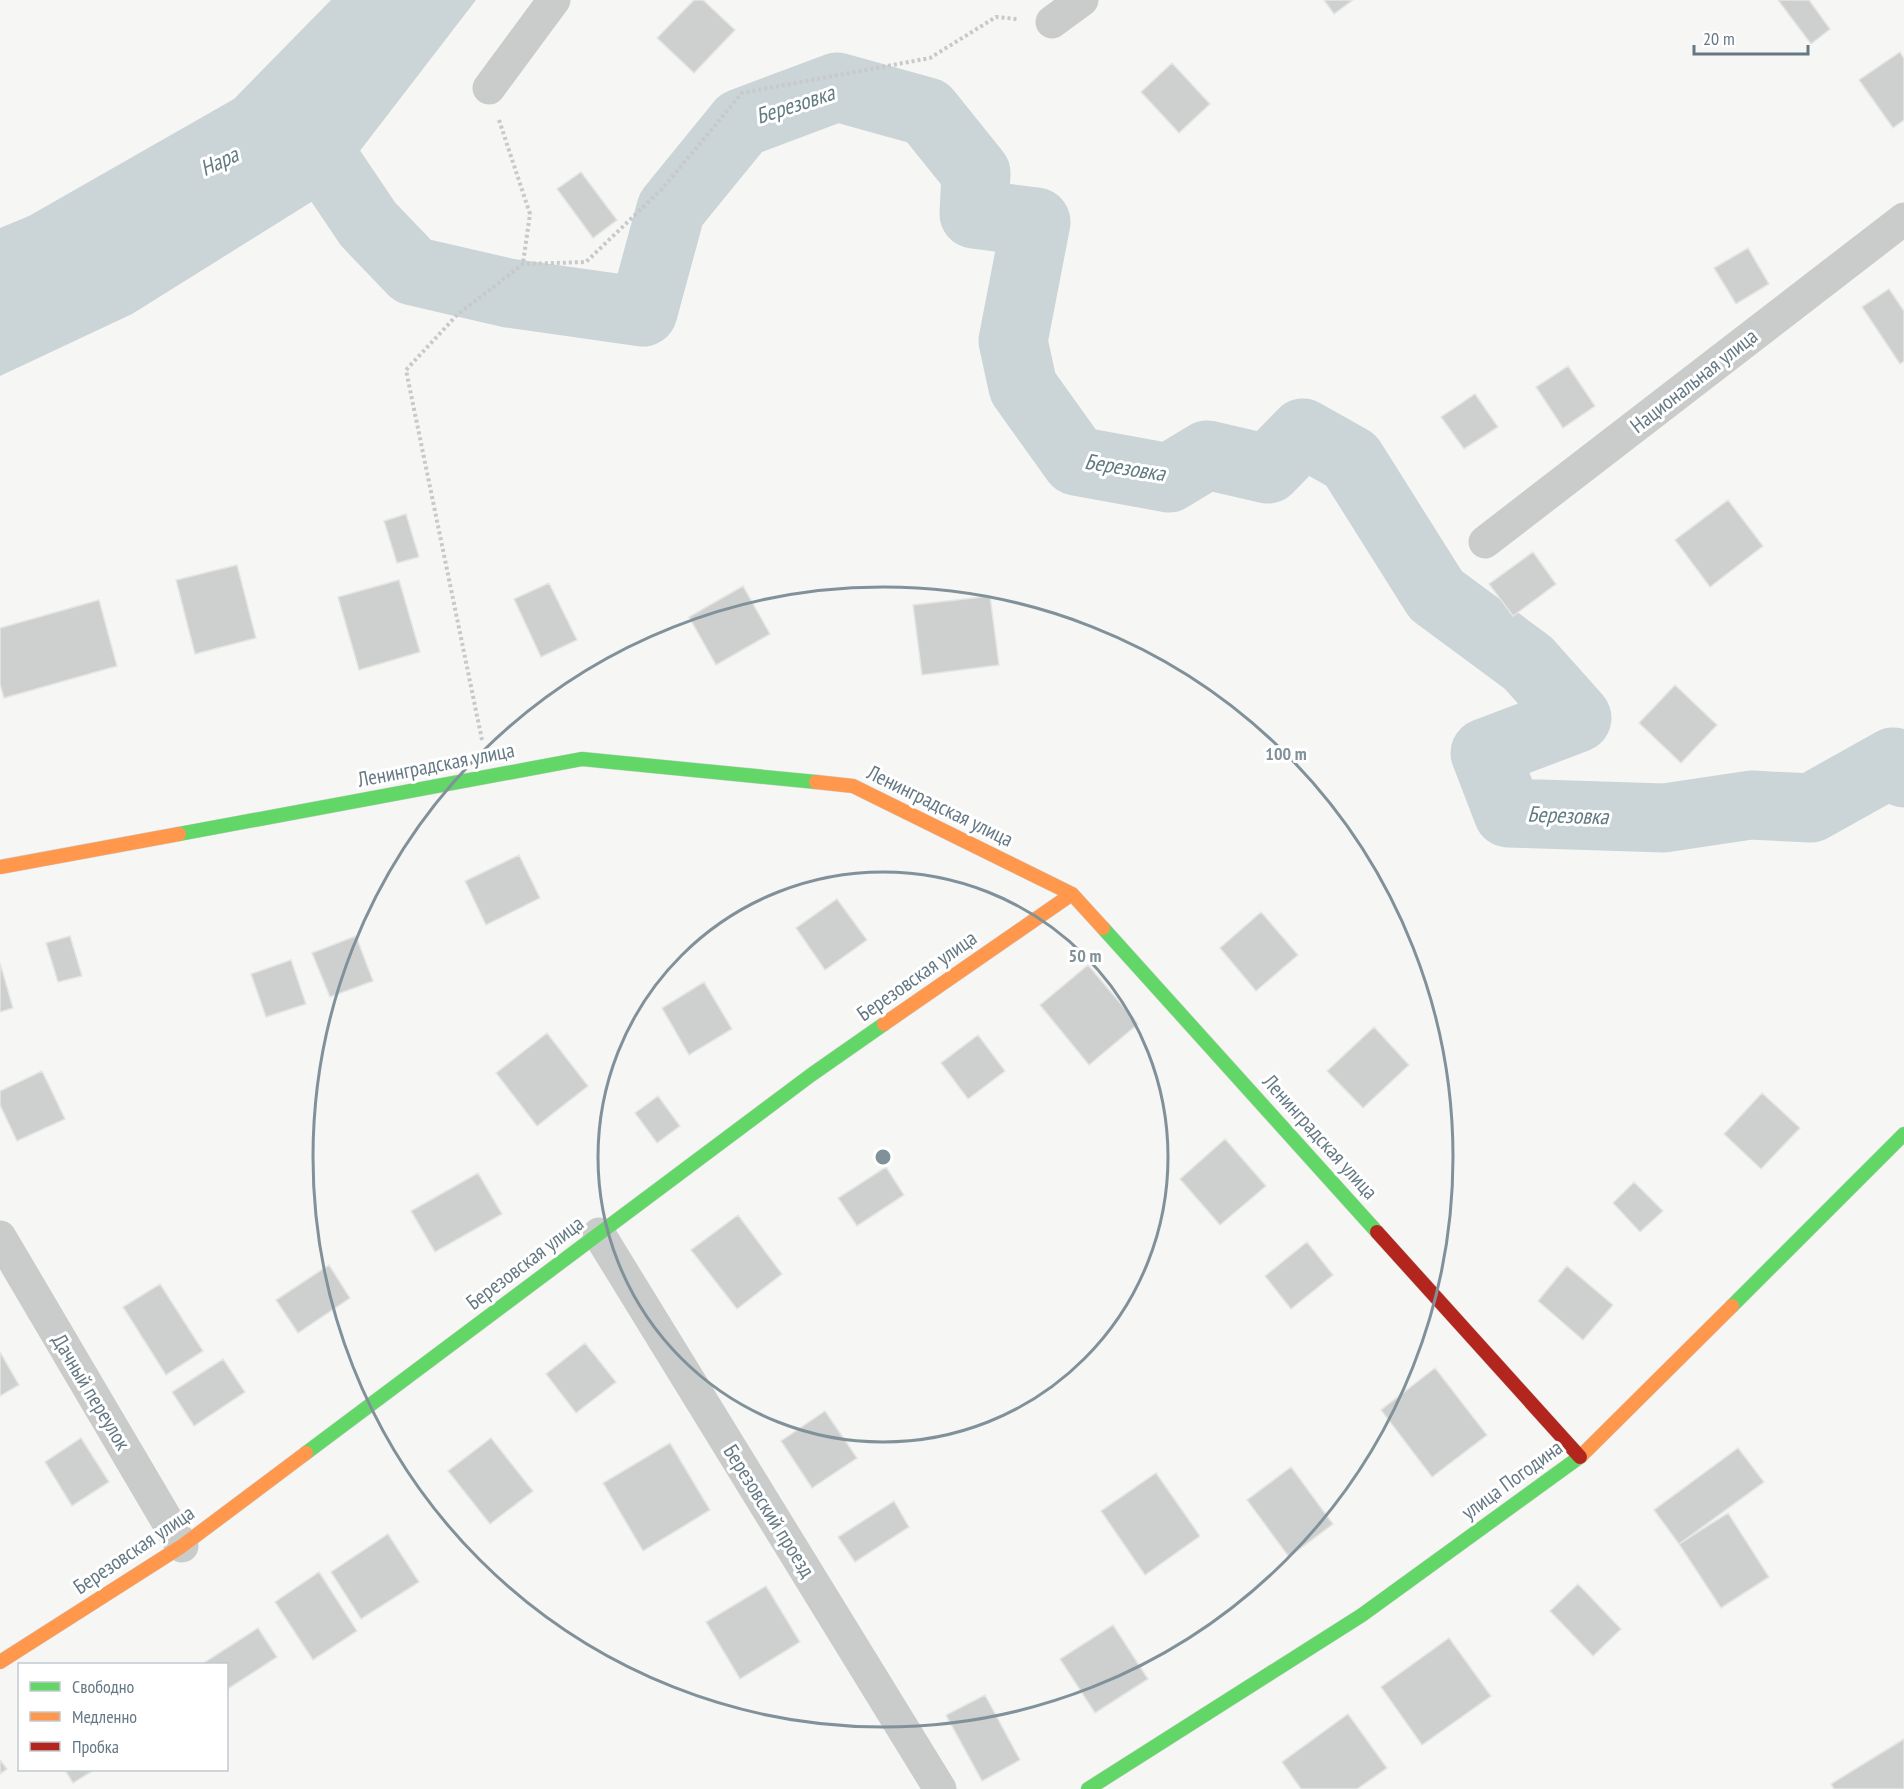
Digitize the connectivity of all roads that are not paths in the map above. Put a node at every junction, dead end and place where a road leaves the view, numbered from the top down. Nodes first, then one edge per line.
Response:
1 (554, 0) edge
2 (1082, 0) edge
3 (1052, 21) road end
4 (489, 88) road end
5 (1904, 219) edge
6 (1485, 542) dead end
7 (0, 867) edge
8 (1072, 894) junction
9 (1904, 1134) edge
10 (599, 1234) junction
11 (0, 1237) edge
12 (1580, 1457) junction
13 (182, 1546) junction
14 (0, 1662) edge
15 (940, 1789) edge
16 (1088, 1789) edge

1 - 4 street
2 - 3 street
5 - 6 street, Национальная улица
7 - 8 street, Ленинградская улица
8 - 10 street, Березовская улица
8 - 12 street, Ленинградская улица
9 - 12 street, улица Погодина
10 - 13 street, Березовская улица
10 - 15 street, Березовский проезд
11 - 13 street, Дачный переулок
12 - 16 street, улица Погодина
13 - 14 street, Березовская улица

